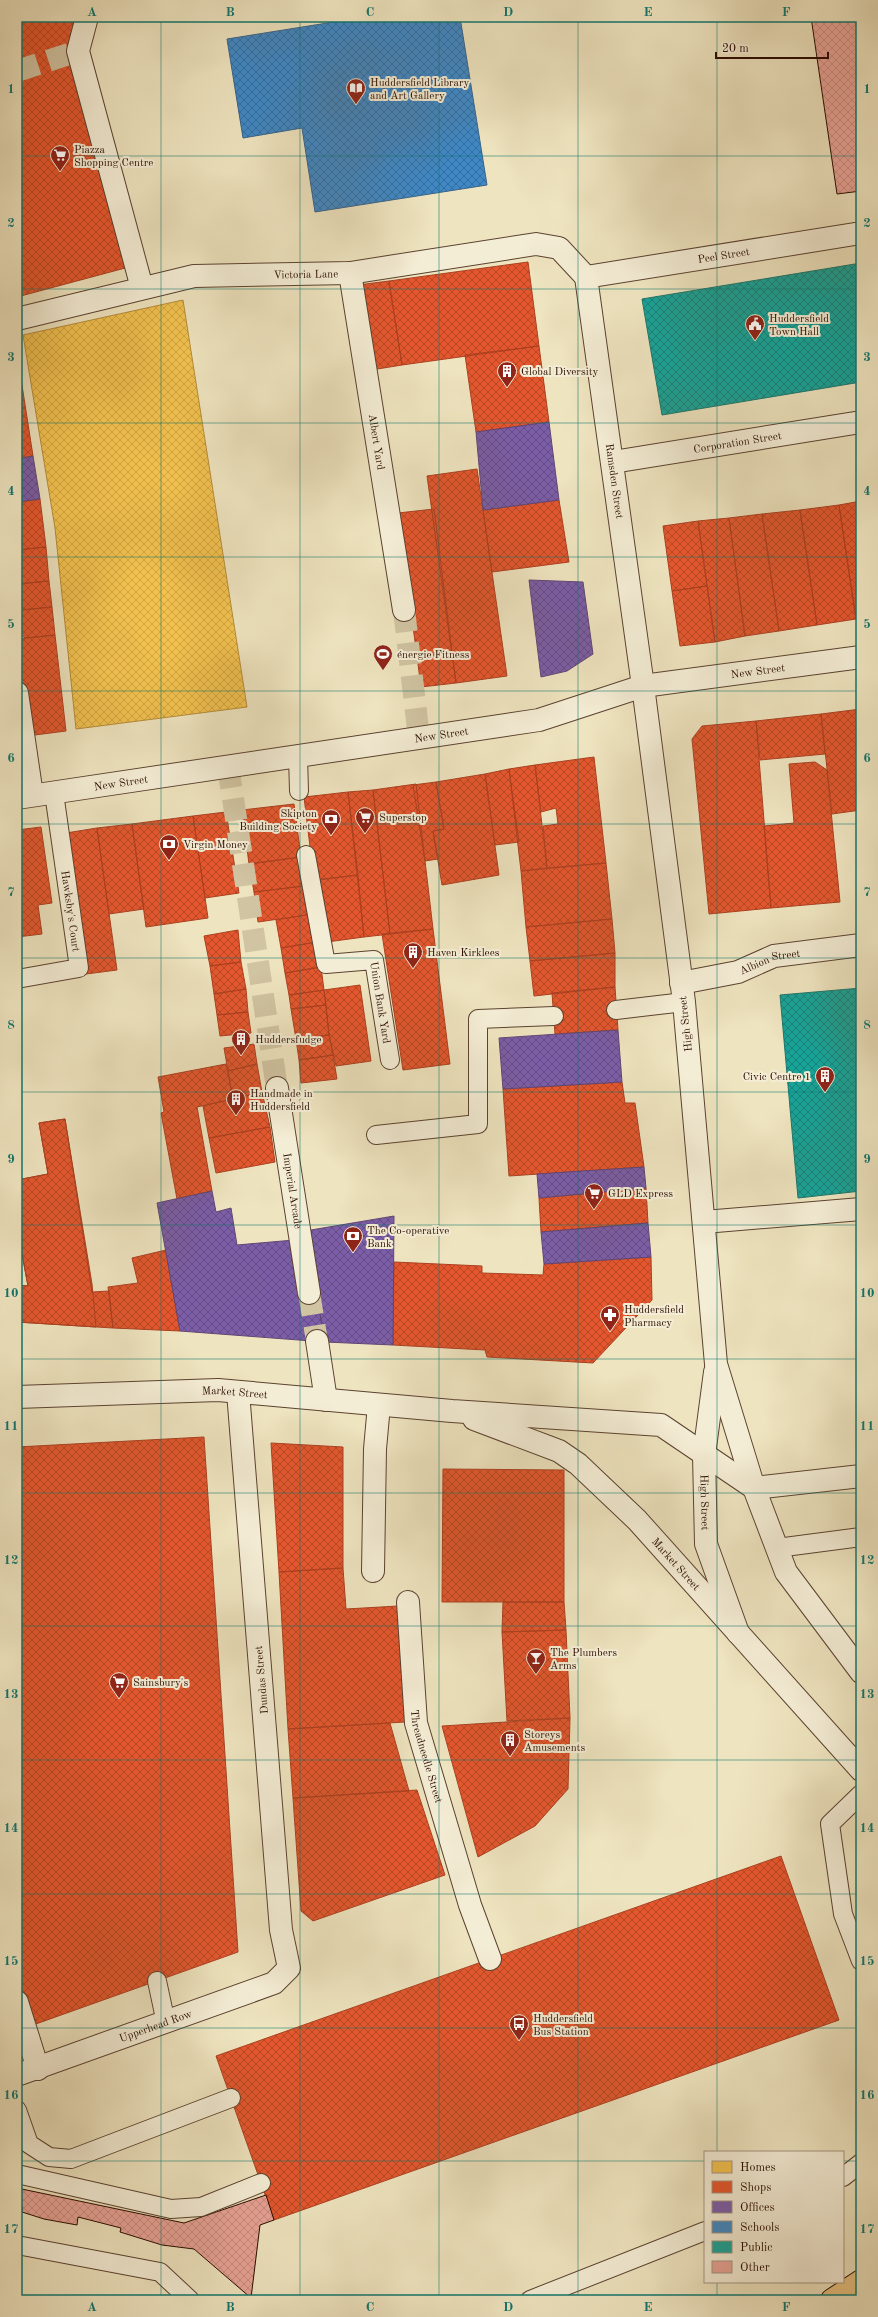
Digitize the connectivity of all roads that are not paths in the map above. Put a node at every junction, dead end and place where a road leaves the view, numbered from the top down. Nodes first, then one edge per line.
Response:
1 (87, 17) edge
2 (861, 233) edge
3 (350, 273) junction
4 (586, 276) junction
5 (142, 288) junction
6 (17, 319) edge
7 (861, 422) edge
8 (613, 462) junction
9 (404, 610) tunnel mouth
10 (861, 657) edge
11 (643, 686) junction
12 (17, 693) edge
13 (298, 756) junction
14 (299, 791) dead end
15 (54, 793) junction
16 (25, 796) edge
17 (306, 855) dead end
18 (861, 945) edge
19 (17, 979) edge
20 (682, 992) junction
21 (616, 1010) dead end
22 (554, 1016) dead end
23 (390, 1060) dead end
24 (277, 1088) tunnel mouth
25 (376, 1135) dead end
26 (861, 1209) edge
27 (704, 1222) junction
28 (309, 1293) tunnel mouth
29 (317, 1341) tunnel mouth
30 (716, 1364) junction
31 (238, 1392) junction
32 (17, 1397) edge
33 (326, 1400) junction
34 (379, 1404) junction
35 (452, 1411) junction
36 (704, 1455) junction
37 (861, 1476) edge
38 (754, 1488) junction
39 (861, 1536) edge
40 (777, 1548) junction
41 (373, 1571) dead end
42 (408, 1602) dead end
43 (739, 1636) junction
44 (861, 1672) edge
45 (861, 1770) edge
46 (861, 1794) edge
47 (490, 1960) dead end
48 (861, 1960) edge
49 (289, 1968) joint
50 (157, 1981) dead end
51 (17, 2002) edge
52 (166, 2023) junction
53 (38, 2069) junction
54 (17, 2075) edge
55 (231, 2098) dead end
56 (17, 2110) edge
57 (861, 2163) edge
58 (17, 2174) edge
59 (844, 2176) edge
60 (262, 2183) dead end
61 (704, 2231) edge
62 (17, 2245) edge
63 (861, 2281) edge
64 (861, 2295) edge
65 (190, 2300) edge
66 (530, 2300) edge
67 (832, 2300) edge
68 (848, 2300) edge

1 - 5 street
2 - 4 street, Peel Street
3 - 4 street, Victoria Lane
3 - 5 street, Victoria Lane
3 - 9 street, Albert Yard
4 - 8 street, Ramsden Street
5 - 6 street, Victoria Lane
7 - 8 street, Corporation Street
8 - 11 street, Ramsden Street
10 - 11 street, New Street
11 - 13 street, New Street
11 - 20 street, High Street
12 - 16 street
13 - 14 lane
13 - 15 street, New Street
15 - 16 street, New Street
15 - 19 lane, Hawksby's Court
17 - 23 lane, Union Bank Yard
18 - 20 street, Albion Street
20 - 21 lane
20 - 27 street, High Street
22 - 25 lane
24 - 28 street, Imperial Arcade
26 - 27 street
27 - 30 street, High Street
29 - 33 street
30 - 36 street, High Street
30 - 38 street, High Street
31 - 32 street, Market Street
31 - 33 street, Market Street
31 - 49 street, Dundas Street
33 - 34 street, Market Street
34 - 35 street, Market Street
34 - 41 street
35 - 36 street, Market Street
35 - 43 street, Market Street
36 - 38 street, Market Street
36 - 43 street, High Street
37 - 38 street
38 - 40 street
39 - 40 lane
40 - 44 street
42 - 47 street, Threadneedle Street
43 - 45 street, Market Street
46 - 48 lane
49 - 52 street, Upperhead Row
50 - 52 lane
51 - 53 street
52 - 53 street, Upperhead Row
53 - 54 street, Upperhead Row
55 - 56 lane
57 - 59 lane
58 - 60 lane
61 - 66 lane
62 - 65 lane
63 - 67 highway
64 - 68 highway

